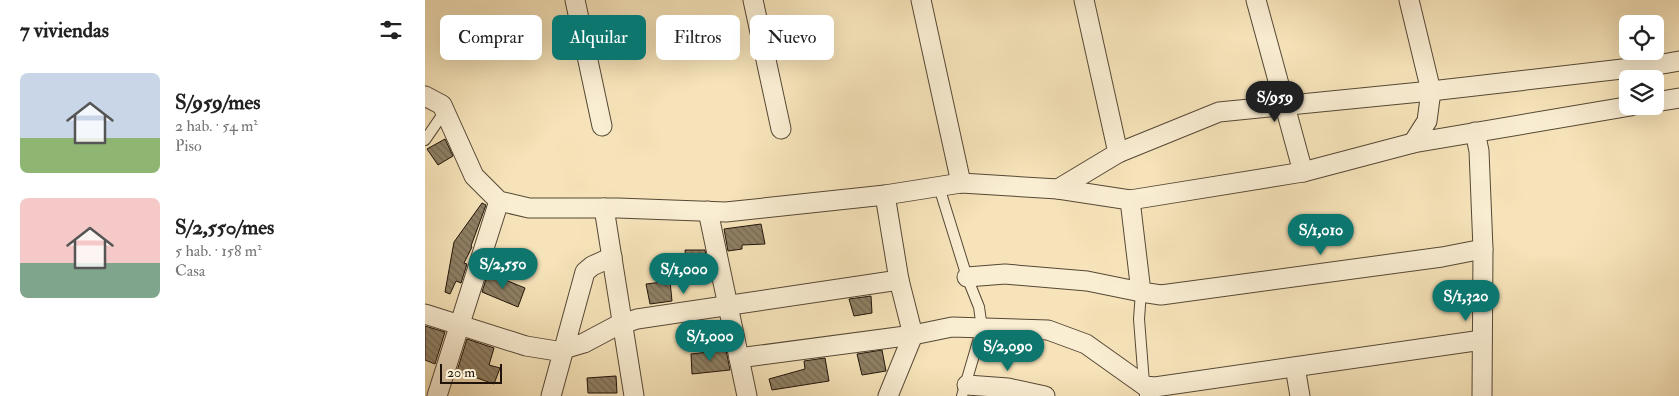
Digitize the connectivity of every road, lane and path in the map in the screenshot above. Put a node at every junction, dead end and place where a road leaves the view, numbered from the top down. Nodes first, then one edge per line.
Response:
1 (575, 0) edge
2 (753, 0) edge
3 (921, 0) edge
4 (1084, 0) edge
5 (1255, 0) edge
6 (1409, 0) edge
7 (1679, 62) edge
8 (1431, 91) junction
9 (425, 96) edge
10 (1679, 98) edge
11 (1664, 100) edge
12 (1284, 105) junction
13 (1619, 108) edge
14 (445, 111) junction
15 (602, 126) dead end
16 (781, 129) dead end
17 (1475, 132) junction
18 (425, 140) edge
19 (1413, 143) junction
20 (1118, 153) junction
21 (1303, 172) junction
22 (961, 183) junction
23 (939, 187) junction
24 (1058, 189) junction
25 (885, 195) junction
26 (1130, 200) junction
27 (499, 201) junction
28 (604, 208) junction
29 (708, 211) junction
30 (1483, 249) junction
31 (612, 256) junction
32 (967, 277) junction
33 (899, 280) junction
34 (1141, 292) junction
35 (728, 306) junction
36 (425, 314) edge
37 (623, 324) junction
38 (459, 325) junction
39 (982, 328) junction
40 (913, 335) junction
41 (1482, 340) junction
42 (563, 349) junction
43 (739, 358) junction
44 (1295, 367) junction
45 (965, 390) edge
46 (1145, 391) edge
47 (884, 395) edge
48 (437, 396) edge
49 (551, 396) edge
50 (634, 396) edge
51 (747, 396) edge
52 (1045, 396) edge
53 (1300, 396) edge
54 (1482, 396) edge

1 - 15 street
2 - 16 street
3 - 22 street
4 - 20 street
5 - 12 street
6 - 8 street
7 - 8 street
8 - 12 street
8 - 19 street
9 - 14 street
10 - 11 street
12 - 20 street
12 - 21 street
13 - 17 street
14 - 18 lane
14 - 27 street
17 - 19 street
17 - 30 street
19 - 21 street
20 - 24 street
21 - 26 street
22 - 23 street
22 - 24 street
23 - 25 street
23 - 32 lane
24 - 26 street
25 - 29 street
25 - 33 street
26 - 34 street
27 - 28 street
27 - 38 street
28 - 29 street
28 - 31 street
29 - 35 street
30 - 34 street
30 - 41 street
31 - 37 street
31 - 42 street
32 - 34 street
32 - 39 lane
33 - 35 street
33 - 40 street
34 - 46 lane
35 - 37 street
35 - 43 street
36 - 38 street
37 - 42 street
37 - 50 street
38 - 42 street
38 - 48 street
39 - 40 street
39 - 45 lane
39 - 46 street
40 - 43 street
40 - 47 street
41 - 44 street
41 - 54 street
42 - 49 street
43 - 51 street
44 - 46 street
44 - 53 street
45 - 52 street

